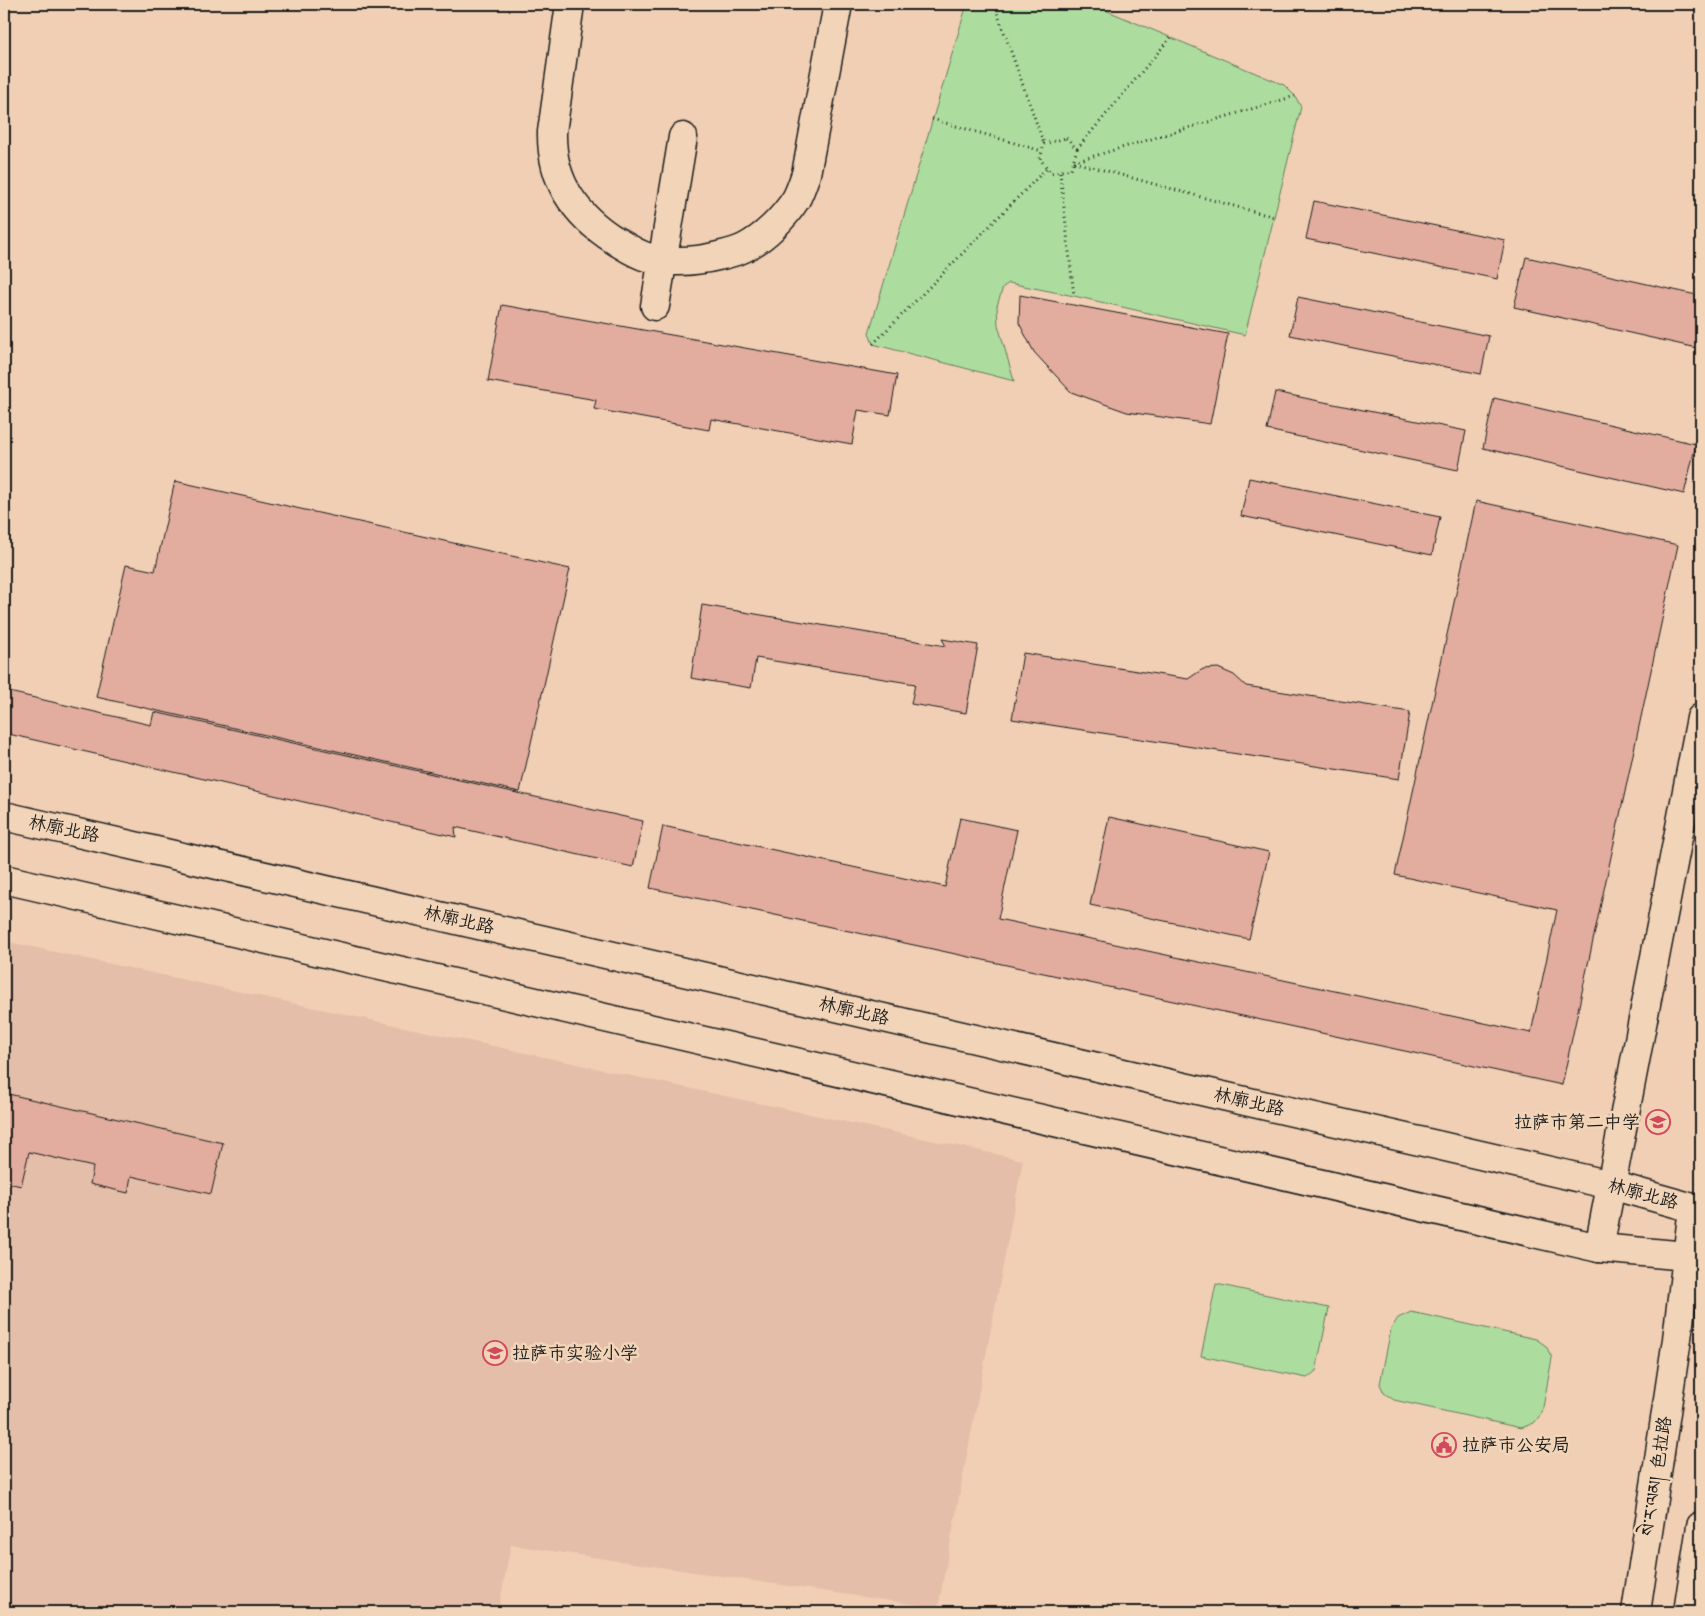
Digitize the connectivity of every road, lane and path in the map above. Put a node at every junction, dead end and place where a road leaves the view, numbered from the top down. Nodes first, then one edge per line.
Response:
1 (570, 4) edge
2 (838, 4) edge
3 (994, 4) edge
4 (1171, 37) dead end
5 (1296, 96) dead end
6 (932, 119) dead end
7 (683, 137) dead end
8 (1044, 144) junction
9 (1077, 149) junction
10 (1042, 151) junction
11 (1074, 162) junction
12 (1047, 168) junction
13 (1060, 172) junction
14 (1274, 217) dead end
15 (663, 260) junction
16 (1074, 296) dead end
17 (655, 306) dead end
18 (873, 344) dead end
19 (1701, 718) edge
20 (4, 816) edge
21 (4, 879) edge
22 (1611, 1185) junction
23 (1697, 1211) edge
24 (1599, 1248) junction
25 (1694, 1254) edge
26 (1701, 1526) edge
27 (1636, 1612) edge
28 (1688, 1612) edge

1 - 15 main road
2 - 15 main road
3 - 8 path
4 - 9 path
5 - 11 path
6 - 10 path
7 - 15 main road
8 - 9 path
8 - 10 path
9 - 11 path
10 - 12 path
11 - 13 path
11 - 14 path
12 - 13 path
12 - 18 path
13 - 16 path
15 - 17 main road
19 - 22 main road
20 - 22 main road, 林廓北路
21 - 24 main road
22 - 23 main road, 林廓北路
22 - 24 main road
23 - 25 main road, སེ་ར་ལམ། 色拉路
24 - 25 main road
25 - 27 main road, སེ་ར་ལམ། 色拉路
26 - 28 main road

